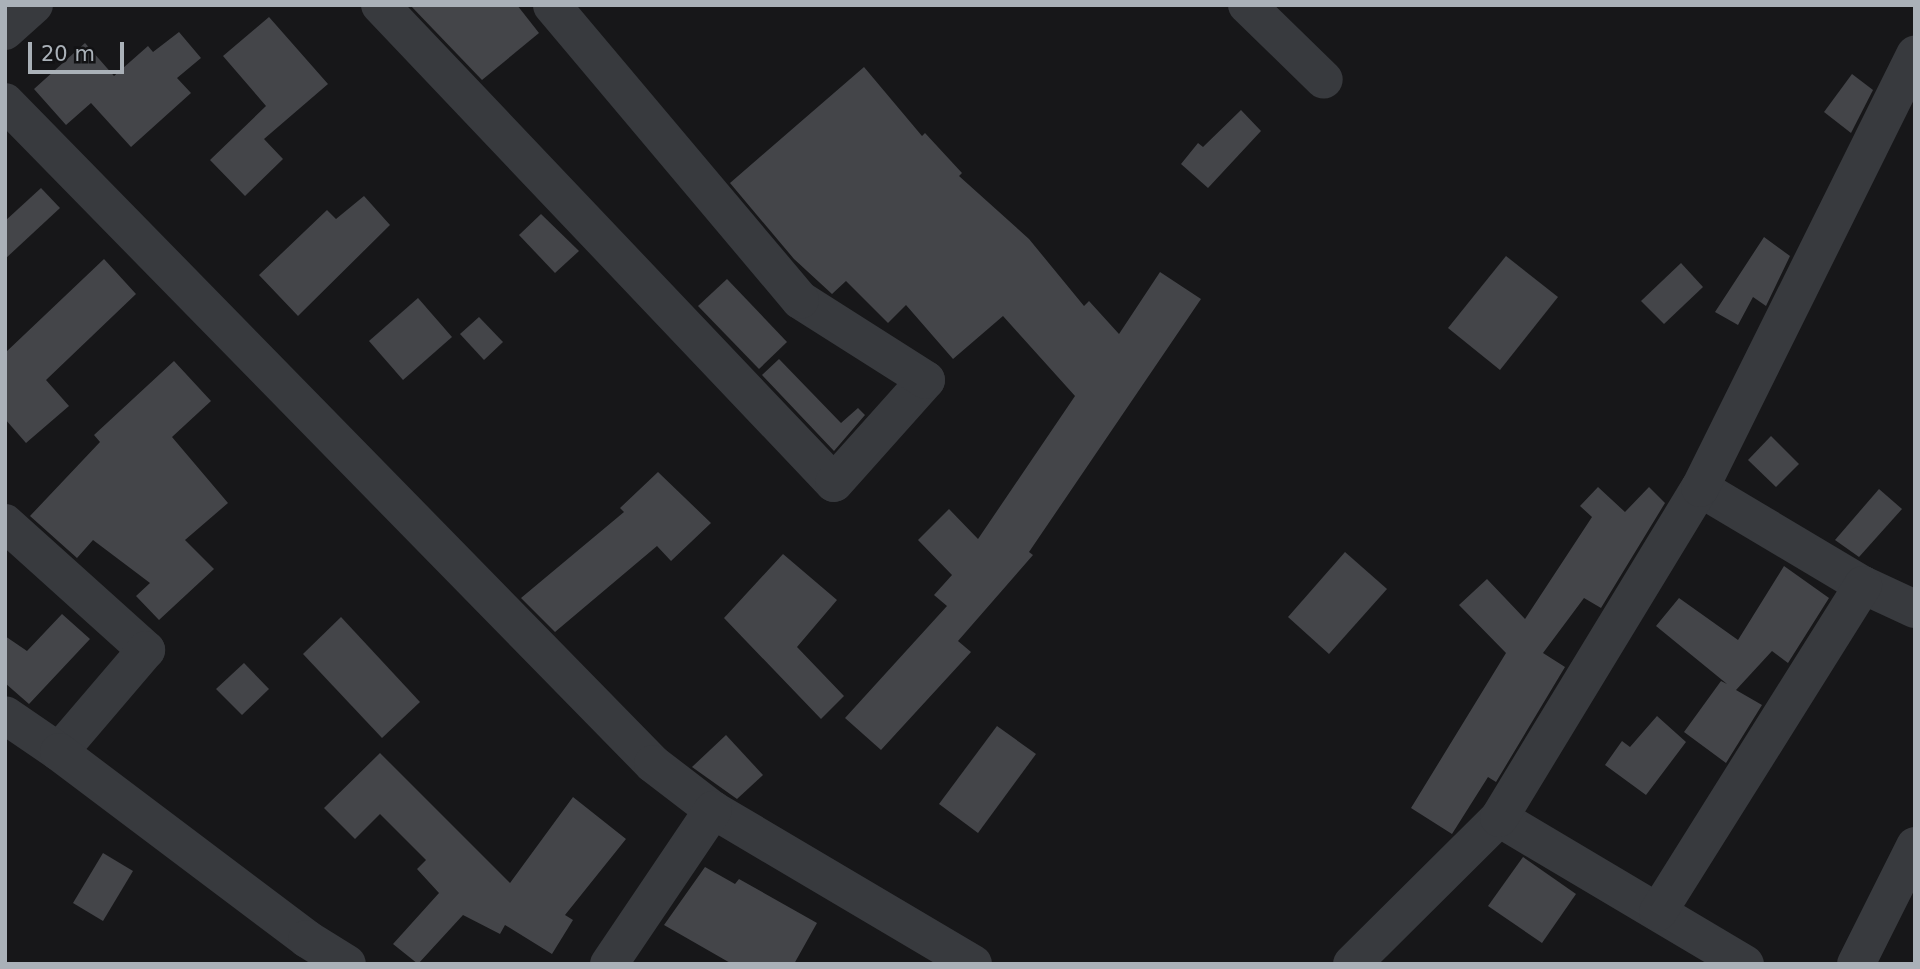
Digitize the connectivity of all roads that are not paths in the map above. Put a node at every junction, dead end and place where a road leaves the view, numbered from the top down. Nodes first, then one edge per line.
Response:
1 (34, 5) edge
2 (380, 5) edge
3 (552, 5) edge
4 (1247, 5) edge
5 (5, 32) edge
6 (1915, 54) edge
7 (1324, 80) dead end
8 (5, 103) edge
9 (1700, 488) junction
10 (5, 523) edge
11 (1863, 585) junction
12 (1915, 609) edge
13 (5, 715) edge
14 (60, 752) junction
15 (713, 810) junction
16 (1499, 818) junction
17 (1915, 846) edge
18 (1658, 912) junction
19 (347, 964) edge
20 (609, 964) edge
21 (973, 964) edge
22 (1352, 964) edge
23 (1745, 964) edge
24 (1856, 964) edge

1 - 5 street
2 - 3 street
4 - 7 street
6 - 9 street
8 - 15 street
9 - 11 street
9 - 16 street
10 - 14 street
11 - 12 street
11 - 18 street
13 - 14 street
14 - 19 street
15 - 20 street
15 - 21 street
16 - 18 street
16 - 22 street
17 - 24 street
18 - 23 street

